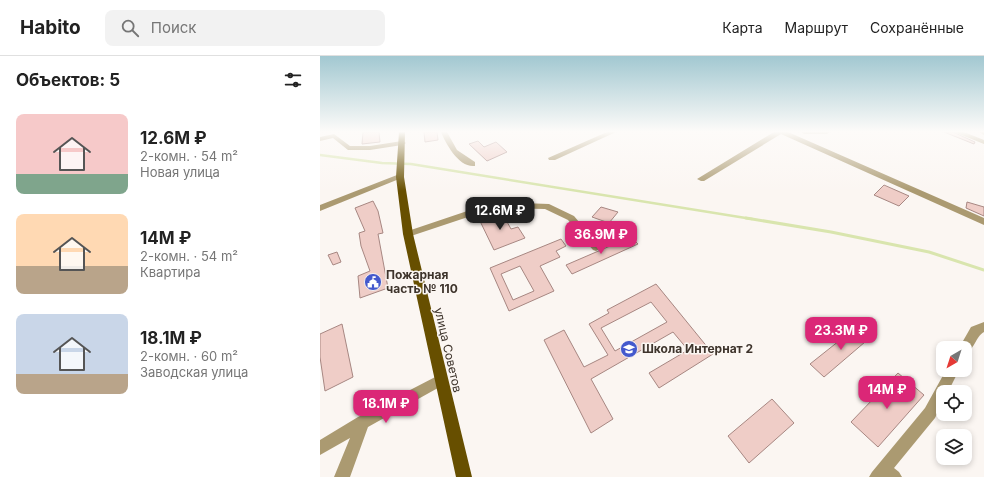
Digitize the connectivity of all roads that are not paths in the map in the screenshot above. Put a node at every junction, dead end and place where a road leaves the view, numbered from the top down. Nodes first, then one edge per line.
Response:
1 (401, 152) edge
2 (454, 152) edge
3 (567, 152) edge
4 (746, 152) edge
5 (826, 152) edge
6 (552, 158) dead end
7 (472, 164) dead end
8 (400, 177) junction
9 (701, 179) dead end
10 (320, 208) edge
11 (984, 222) edge
12 (408, 234) junction
13 (596, 248) dead end
14 (984, 327) edge
15 (969, 341) edge
16 (948, 377) edge
17 (441, 380) junction
18 (363, 422) junction
19 (320, 448) edge
20 (885, 474) edge
21 (342, 477) edge
22 (464, 477) edge

1 - 8 main road, улица Советов
2 - 7 street
3 - 6 street
4 - 9 street
5 - 11 street
8 - 10 street
8 - 12 main road, улица Советов
12 - 13 street
12 - 17 main road, улица Советов
14 - 15 street
16 - 20 street
17 - 18 street
17 - 22 main road, улица Советов
18 - 19 street
18 - 21 street

